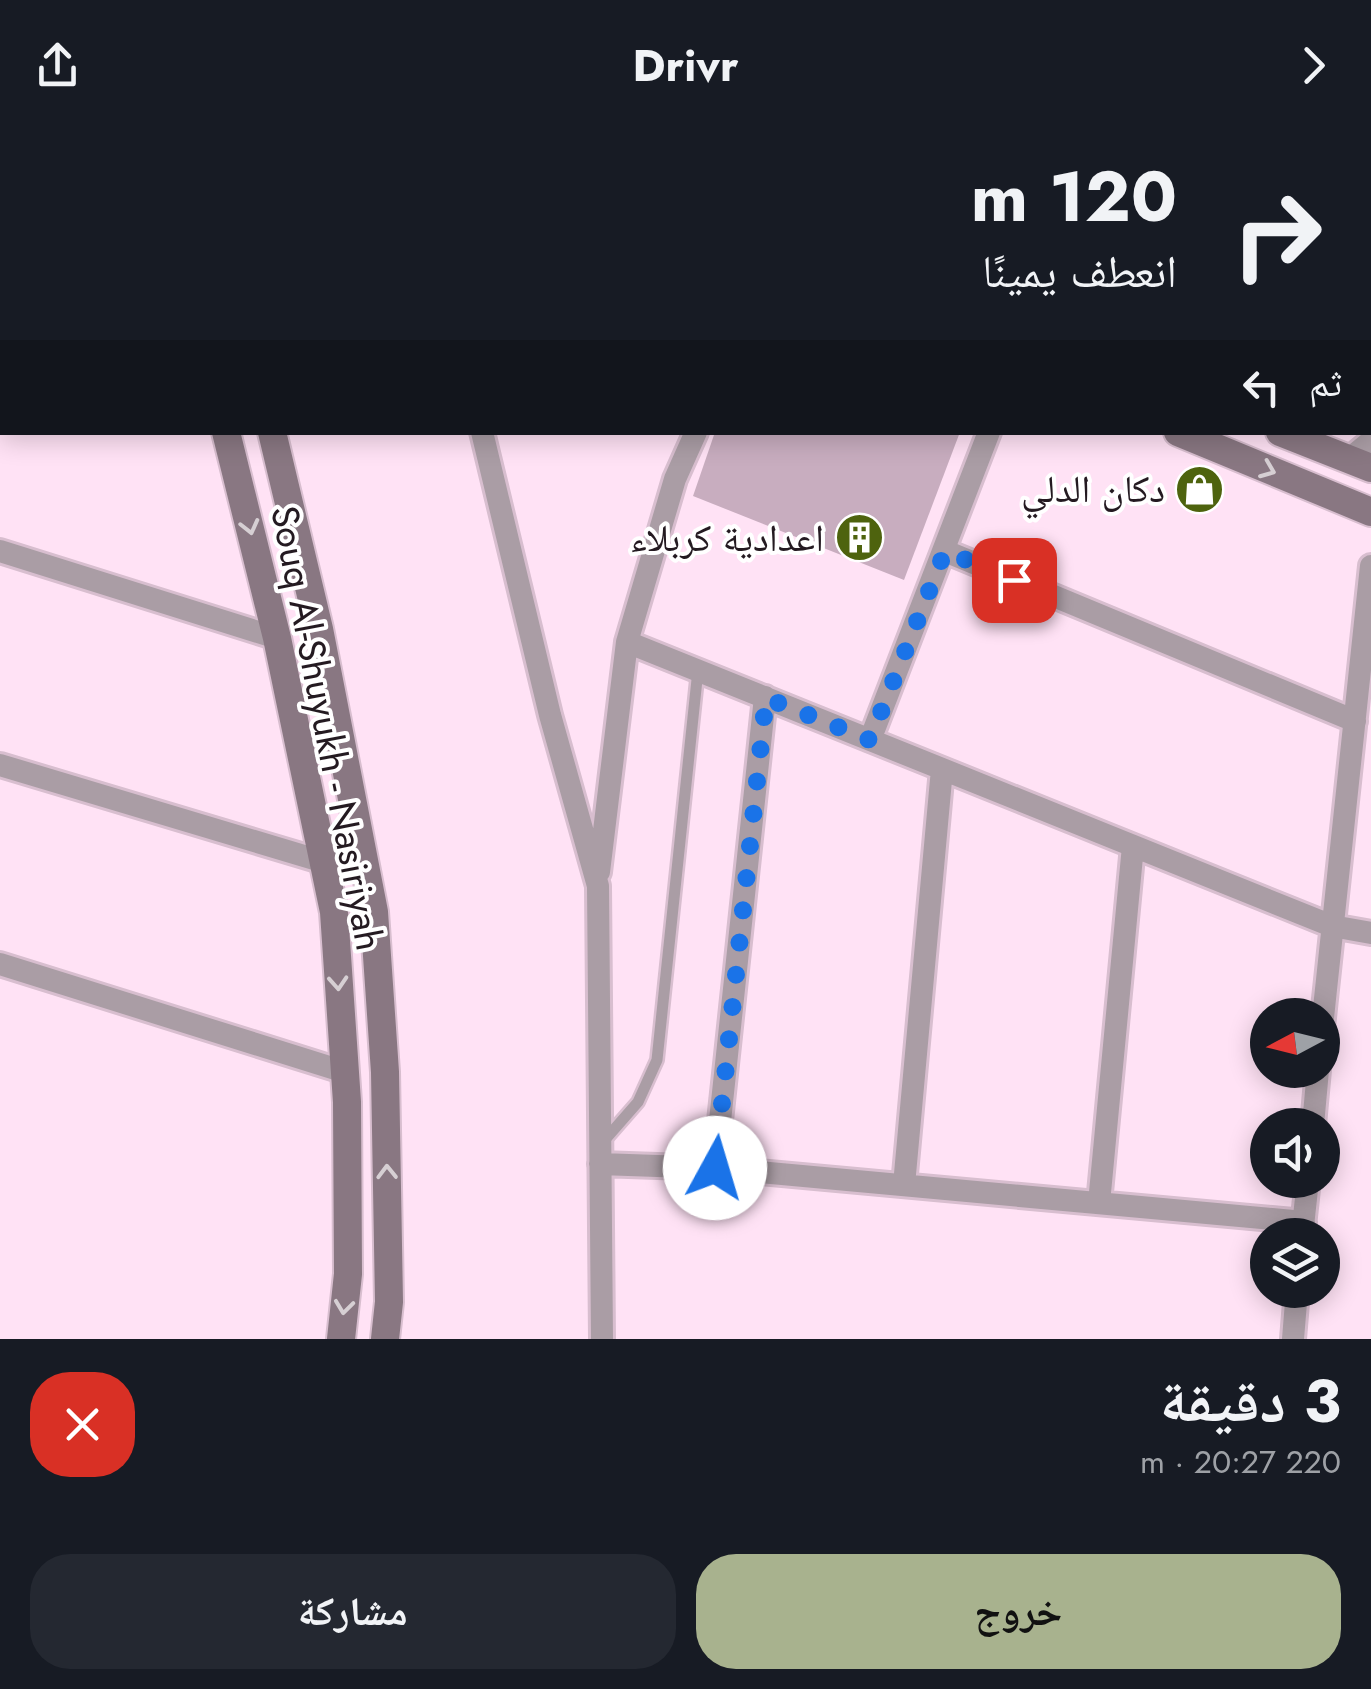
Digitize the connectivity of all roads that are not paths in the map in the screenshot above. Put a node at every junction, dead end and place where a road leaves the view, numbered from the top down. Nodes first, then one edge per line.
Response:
1 (227, 435) edge
2 (273, 435) edge
3 (483, 435) edge
4 (695, 435) edge
5 (987, 435) edge
6 (1185, 435) edge
7 (1287, 435) edge
8 (1371, 441) edge
9 (1359, 464) edge
10 (1371, 512) edge
11 (945, 551) junction
12 (0, 552) edge
13 (1371, 566) edge
14 (276, 638) junction
15 (627, 642) junction
16 (698, 670) junction
17 (766, 698) junction
18 (1363, 722) edge
19 (870, 740) junction
20 (0, 765) edge
21 (942, 769) junction
22 (1133, 846) junction
23 (324, 862) junction
24 (598, 886) junction
25 (1332, 926) junction
26 (1371, 932) edge
27 (0, 964) edge
28 (1325, 998) edge
29 (344, 1072) junction
30 (600, 1155) junction
31 (715, 1168) junction
32 (904, 1185) junction
33 (1099, 1203) junction
34 (1250, 1222) edge
35 (1295, 1308) edge
36 (341, 1339) edge
37 (385, 1339) edge
38 (602, 1339) edge
39 (1292, 1339) edge

1 -> 14 main road, Souq Al-Shuyukh - Nasiriyah
37 -> 2 main road, Souq Al-Shuyukh - Nasiriyah
3 - 24 street
4 - 15 street
5 - 11 street
6 -> 10 main road
7 - 9 main road
8 - 9 street
11 - 18 street
11 - 19 street
12 - 14 street
13 - 18 street
14 - 23 main road, Souq Al-Shuyukh - Nasiriyah
15 - 16 street
15 - 24 street
16 - 17 street
16 - 30 lane
17 - 19 street
17 - 31 street
18 - 25 street
19 - 21 street
20 - 23 street
21 - 22 street
21 - 32 street
22 - 25 street
22 - 33 street
23 -> 29 main road, Souq Al-Shuyukh - Nasiriyah
24 - 30 street
25 - 26 street
25 - 28 street
27 - 29 street
29 -> 36 main road, Souq Al-Shuyukh - Nasiriyah
30 - 31 street
30 - 38 street
31 - 32 street
32 - 33 street
33 - 34 street
35 - 39 street

